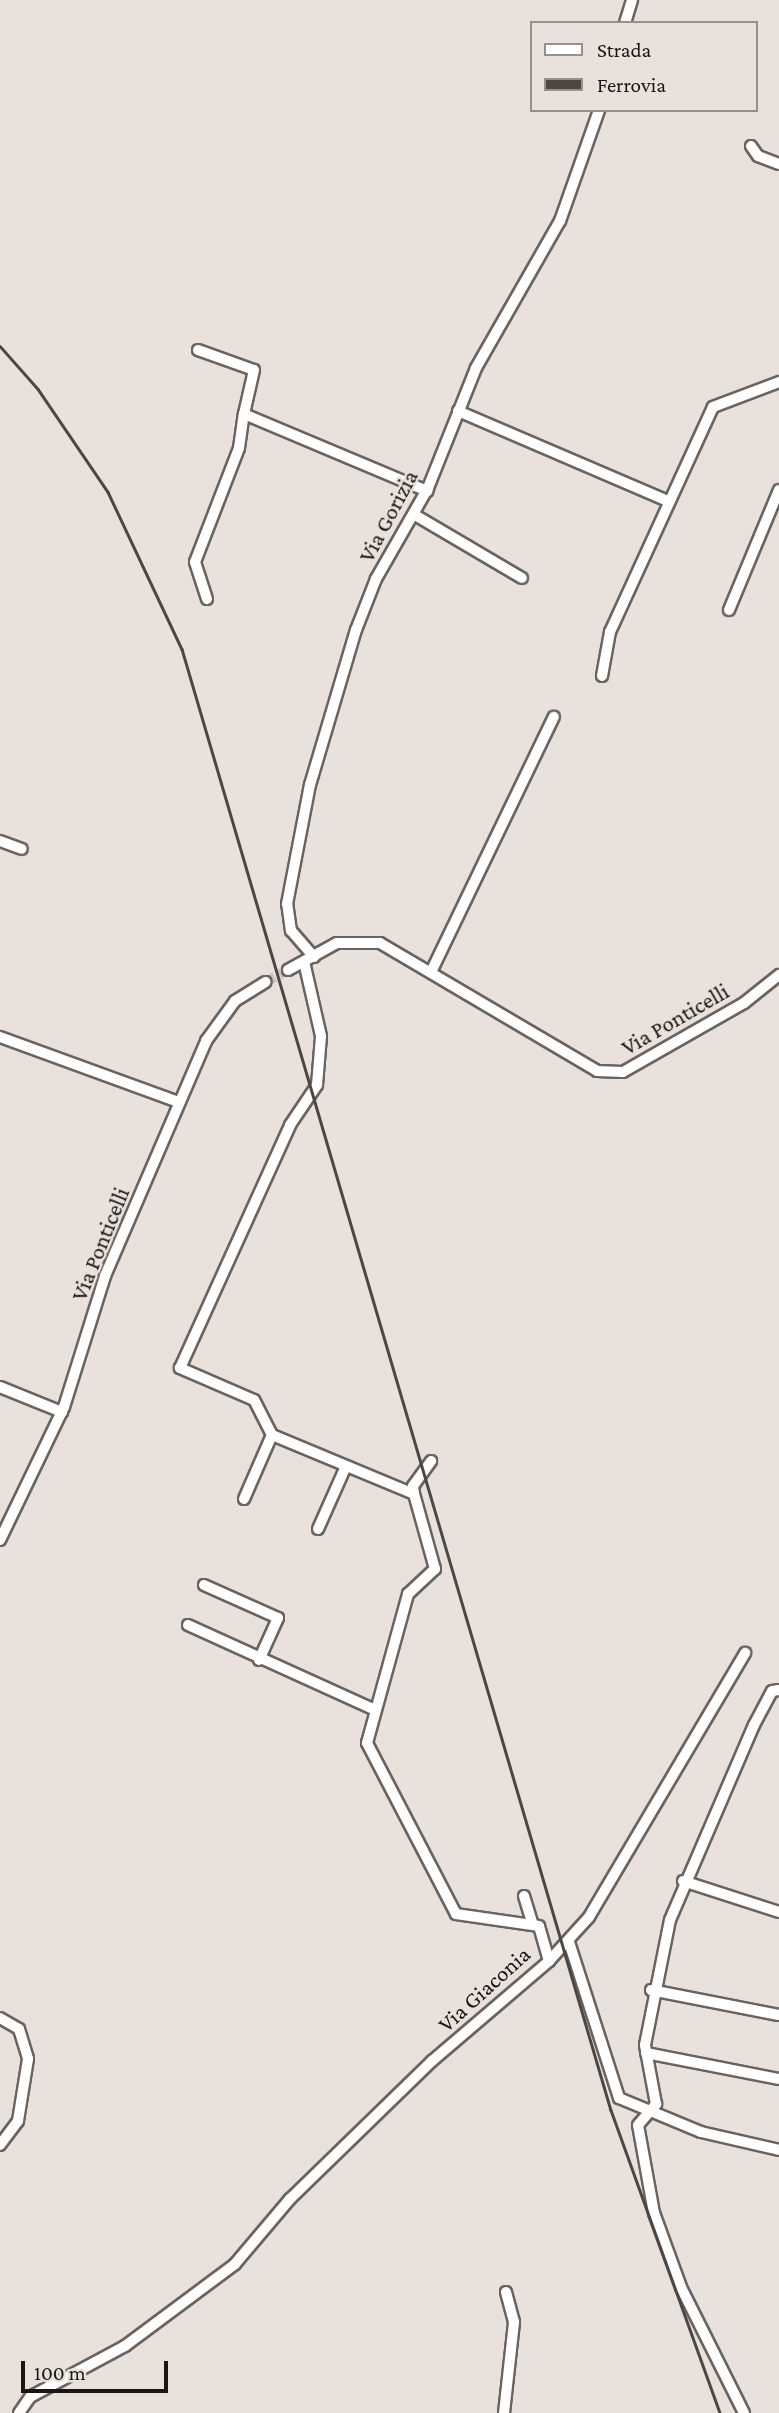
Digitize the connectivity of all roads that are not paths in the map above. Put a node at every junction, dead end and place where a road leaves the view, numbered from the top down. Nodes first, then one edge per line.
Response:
1 (632, 0) edge
2 (626, 21) edge
3 (598, 112) edge
4 (751, 146) dead end
5 (779, 164) edge
6 (198, 349) dead end
7 (779, 382) edge
8 (457, 411) junction
9 (244, 414) junction
10 (779, 490) edge
11 (426, 491) junction
12 (668, 501) dead end
13 (415, 515) junction
14 (522, 578) dead end
15 (207, 599) dead end
16 (729, 610) dead end
17 (602, 676) dead end
18 (554, 717) dead end
19 (0, 841) edge
20 (22, 849) dead end
21 (309, 959) junction
22 (288, 970) tunnel mouth
23 (432, 970) junction
24 (779, 975) edge
25 (265, 982) tunnel mouth
26 (0, 1037) edge
27 (179, 1102) junction
28 (0, 1387) edge
29 (62, 1412) junction
30 (272, 1435) junction
31 (431, 1461) dead end
32 (346, 1466) junction
33 (414, 1494) junction
34 (244, 1499) dead end
35 (318, 1529) dead end
36 (0, 1540) edge
37 (204, 1585) dead end
38 (188, 1625) dead end
39 (745, 1653) dead end
40 (260, 1661) junction
41 (779, 1690) edge
42 (375, 1710) junction
43 (683, 1881) junction
44 (524, 1896) dead end
45 (779, 1912) edge
46 (533, 1926) junction
47 (569, 1942) junction
48 (549, 1961) junction
49 (651, 1990) junction
50 (779, 2015) edge
51 (0, 2018) edge
52 (646, 2053) junction
53 (779, 2079) edge
54 (654, 2112) junction
55 (0, 2145) edge
56 (779, 2151) edge
57 (506, 2292) dead end
58 (19, 2413) edge
59 (504, 2413) edge
60 (744, 2413) edge

1 - 2 street
3 - 8 street, Via Gorizia
4 - 5 street
6 - 9 street
7 - 17 street
8 - 11 street, Via Gorizia
8 - 12 street
9 - 11 street
9 - 15 street
10 - 16 street
11 - 13 street, Via Gorizia
13 - 14 street
13 - 21 street, Via Gorizia
18 - 23 street
19 - 20 street
21 - 22 street, Via Ponticelli
21 - 23 street, Via Ponticelli
21 - 30 street
23 - 24 street, Via Ponticelli
25 - 27 street, Via Ponticelli
26 - 27 street
27 - 29 street, Via Ponticelli
28 - 29 street
29 - 36 street, Via Ponticelli
30 - 32 street
30 - 34 street
31 - 33 street
32 - 33 street
32 - 35 street
33 - 42 street, Via Giaconia
37 - 40 street
38 - 40 street
39 - 47 street
40 - 42 street
41 - 43 street
42 - 46 street, Via Giaconia
43 - 45 street
43 - 49 street
44 - 46 street
46 - 48 street, Via Giaconia
47 - 48 street
47 - 54 street
48 - 58 street, Via Giaconia
49 - 50 street
49 - 52 street
51 - 55 street
52 - 53 street
52 - 54 street
54 - 56 street
54 - 60 street
57 - 59 street

